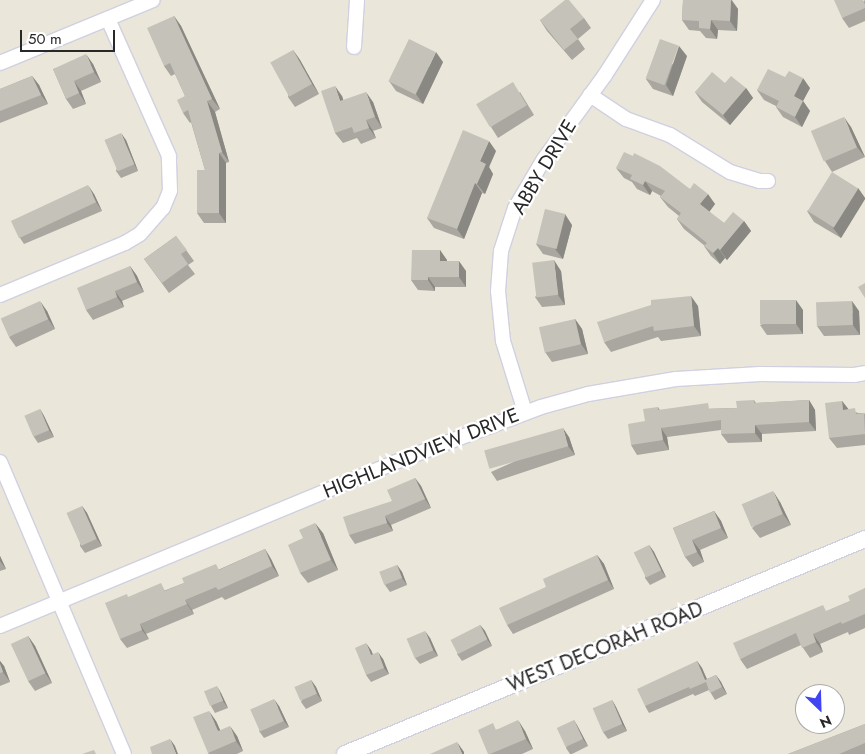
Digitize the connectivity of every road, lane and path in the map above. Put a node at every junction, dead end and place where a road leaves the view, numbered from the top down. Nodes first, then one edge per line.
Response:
1 (152, 0) edge
2 (357, 0) edge
3 (653, 0) edge
4 (108, 18) junction
5 (354, 46) dead end
6 (0, 63) edge
7 (590, 95) junction
8 (768, 181) dead end
9 (0, 294) edge
10 (865, 372) edge
11 (525, 412) junction
12 (0, 462) edge
13 (865, 539) edge
14 (58, 602) junction
15 (0, 626) edge
16 (124, 754) edge
17 (345, 754) edge

1 - 4 street
2 - 5 street
3 - 7 street, ABBY DRIVE
4 - 6 street
4 - 9 street
7 - 8 street
7 - 11 street, ABBY DRIVE
10 - 11 street, HIGHLANDVIEW DRIVE
11 - 14 street, HIGHLANDVIEW DRIVE
12 - 14 street
13 - 17 street, WEST DECORAH ROAD
14 - 15 street, HIGHLANDVIEW DRIVE
14 - 16 street

